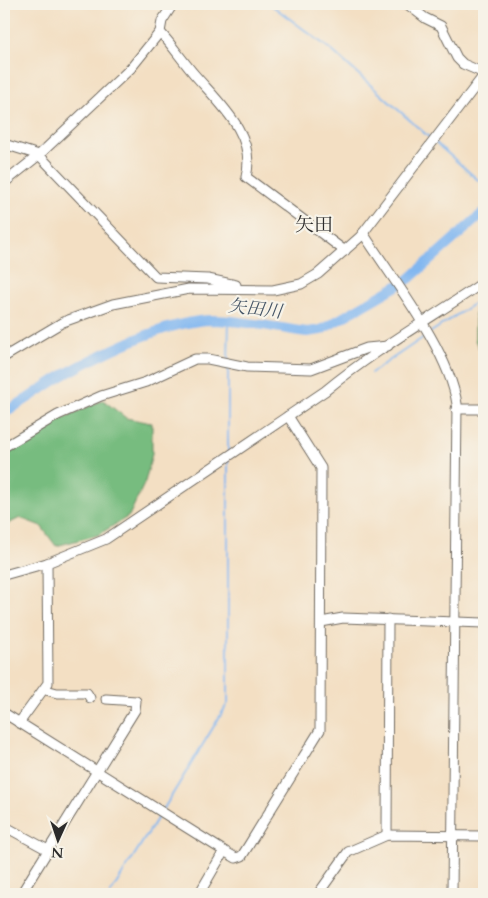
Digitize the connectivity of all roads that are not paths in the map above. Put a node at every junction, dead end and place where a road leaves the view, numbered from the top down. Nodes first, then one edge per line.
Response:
1 (173, 4) edge
2 (407, 4) edge
3 (160, 32) junction
4 (484, 74) edge
5 (4, 144) edge
6 (40, 155) junction
7 (4, 184) edge
8 (363, 233) junction
9 (345, 251) junction
10 (484, 282) edge
11 (241, 290) junction
12 (422, 325) junction
13 (388, 346) junction
14 (4, 357) edge
15 (456, 409) junction
16 (484, 410) edge
17 (288, 416) junction
18 (4, 447) edge
19 (47, 563) junction
20 (4, 575) edge
21 (388, 619) junction
22 (321, 622) junction
23 (454, 622) junction
24 (484, 623) edge
25 (46, 690) junction
26 (90, 698) dead end
27 (106, 699) dead end
28 (4, 714) edge
29 (19, 723) junction
30 (97, 772) junction
31 (4, 826) edge
32 (387, 835) junction
33 (484, 836) edge
34 (452, 837) junction
35 (48, 850) junction
36 (224, 851) junction
37 (21, 894) edge
38 (199, 894) edge
39 (318, 894) edge
40 (452, 894) edge

1 - 3 street
2 - 4 street
3 - 6 street
3 - 9 street
4 - 8 street
5 - 6 street
6 - 7 street
6 - 11 street
8 - 9 street
8 - 12 street
9 - 11 street
10 - 12 street
11 - 14 street
12 - 13 street
12 - 15 street
13 - 17 street
13 - 18 street
15 - 16 street
15 - 23 street
17 - 19 street
17 - 22 street
19 - 20 street
19 - 25 street
21 - 22 street
21 - 23 street
21 - 32 street
22 - 36 street
23 - 24 street
23 - 34 street
25 - 26 street
25 - 29 street
27 - 30 street
28 - 29 street
29 - 30 street
30 - 35 street
30 - 36 street
31 - 35 street
32 - 34 street
32 - 39 street
33 - 34 street
34 - 40 street
35 - 37 street
36 - 38 street

